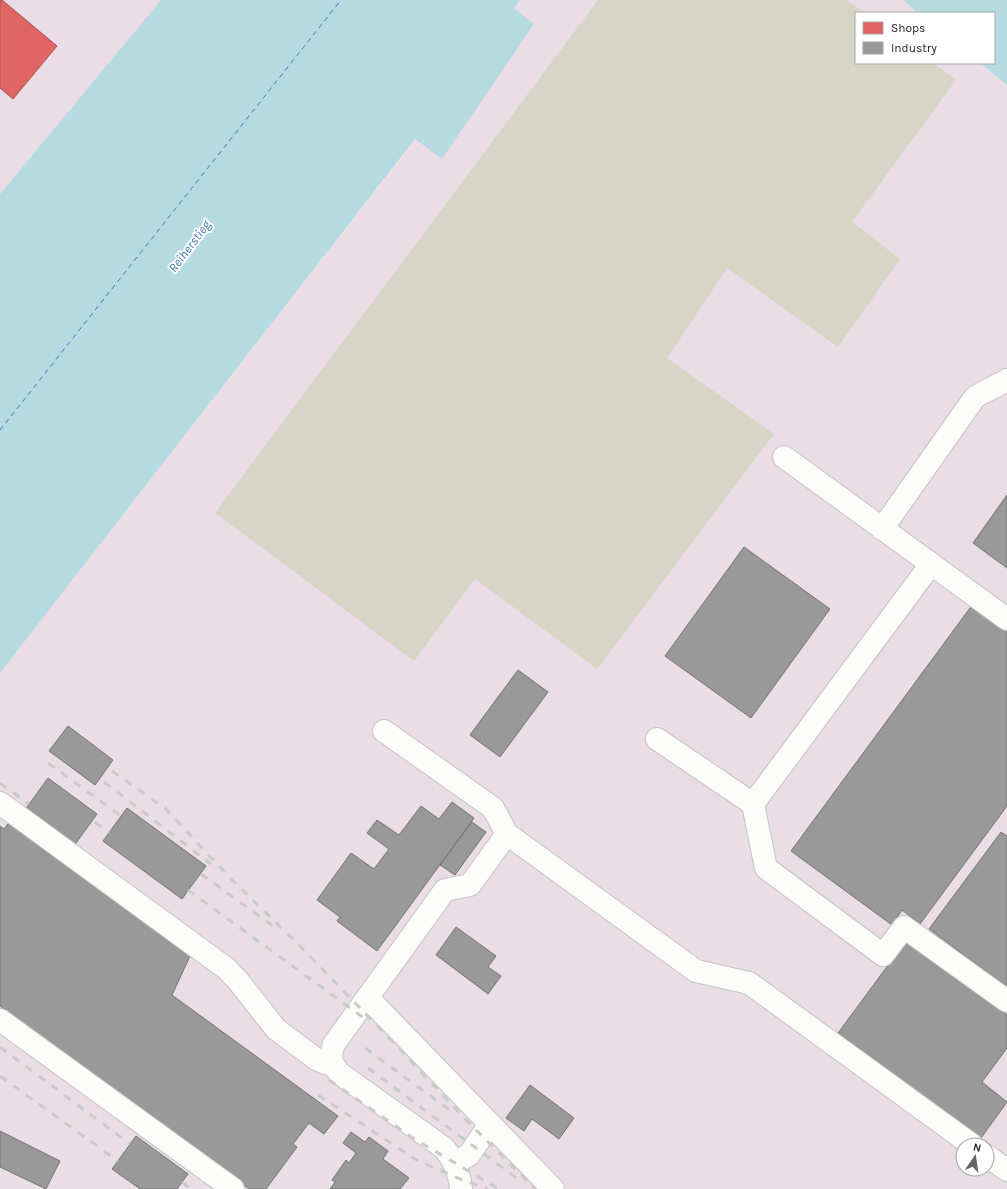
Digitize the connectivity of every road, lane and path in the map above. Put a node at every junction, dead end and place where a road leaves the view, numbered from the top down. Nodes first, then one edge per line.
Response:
1 (1007, 380) edge
2 (784, 457) dead end
3 (882, 529) junction
4 (931, 564) junction
5 (1007, 619) edge
6 (384, 731) dead end
7 (657, 739) dead end
8 (0, 803) edge
9 (753, 804) junction
10 (507, 834) junction
11 (368, 998) junction
12 (1007, 1001) edge
13 (0, 1020) edge
14 (332, 1064) junction
15 (490, 1124) junction
16 (961, 1137) edge
17 (995, 1162) edge
18 (454, 1163) junction
19 (1007, 1170) edge
20 (233, 1189) edge
21 (461, 1189) edge
22 (553, 1189) edge

1 - 3 street
2 - 3 street
3 - 4 street
4 - 5 street
4 - 9 street
6 - 10 street
7 - 9 street
8 - 14 street
9 - 12 street
10 - 11 street
10 - 16 street
11 - 14 street
11 - 15 street
13 - 20 street
14 - 18 street
15 - 18 street
15 - 22 street
17 - 19 street
18 - 21 street

